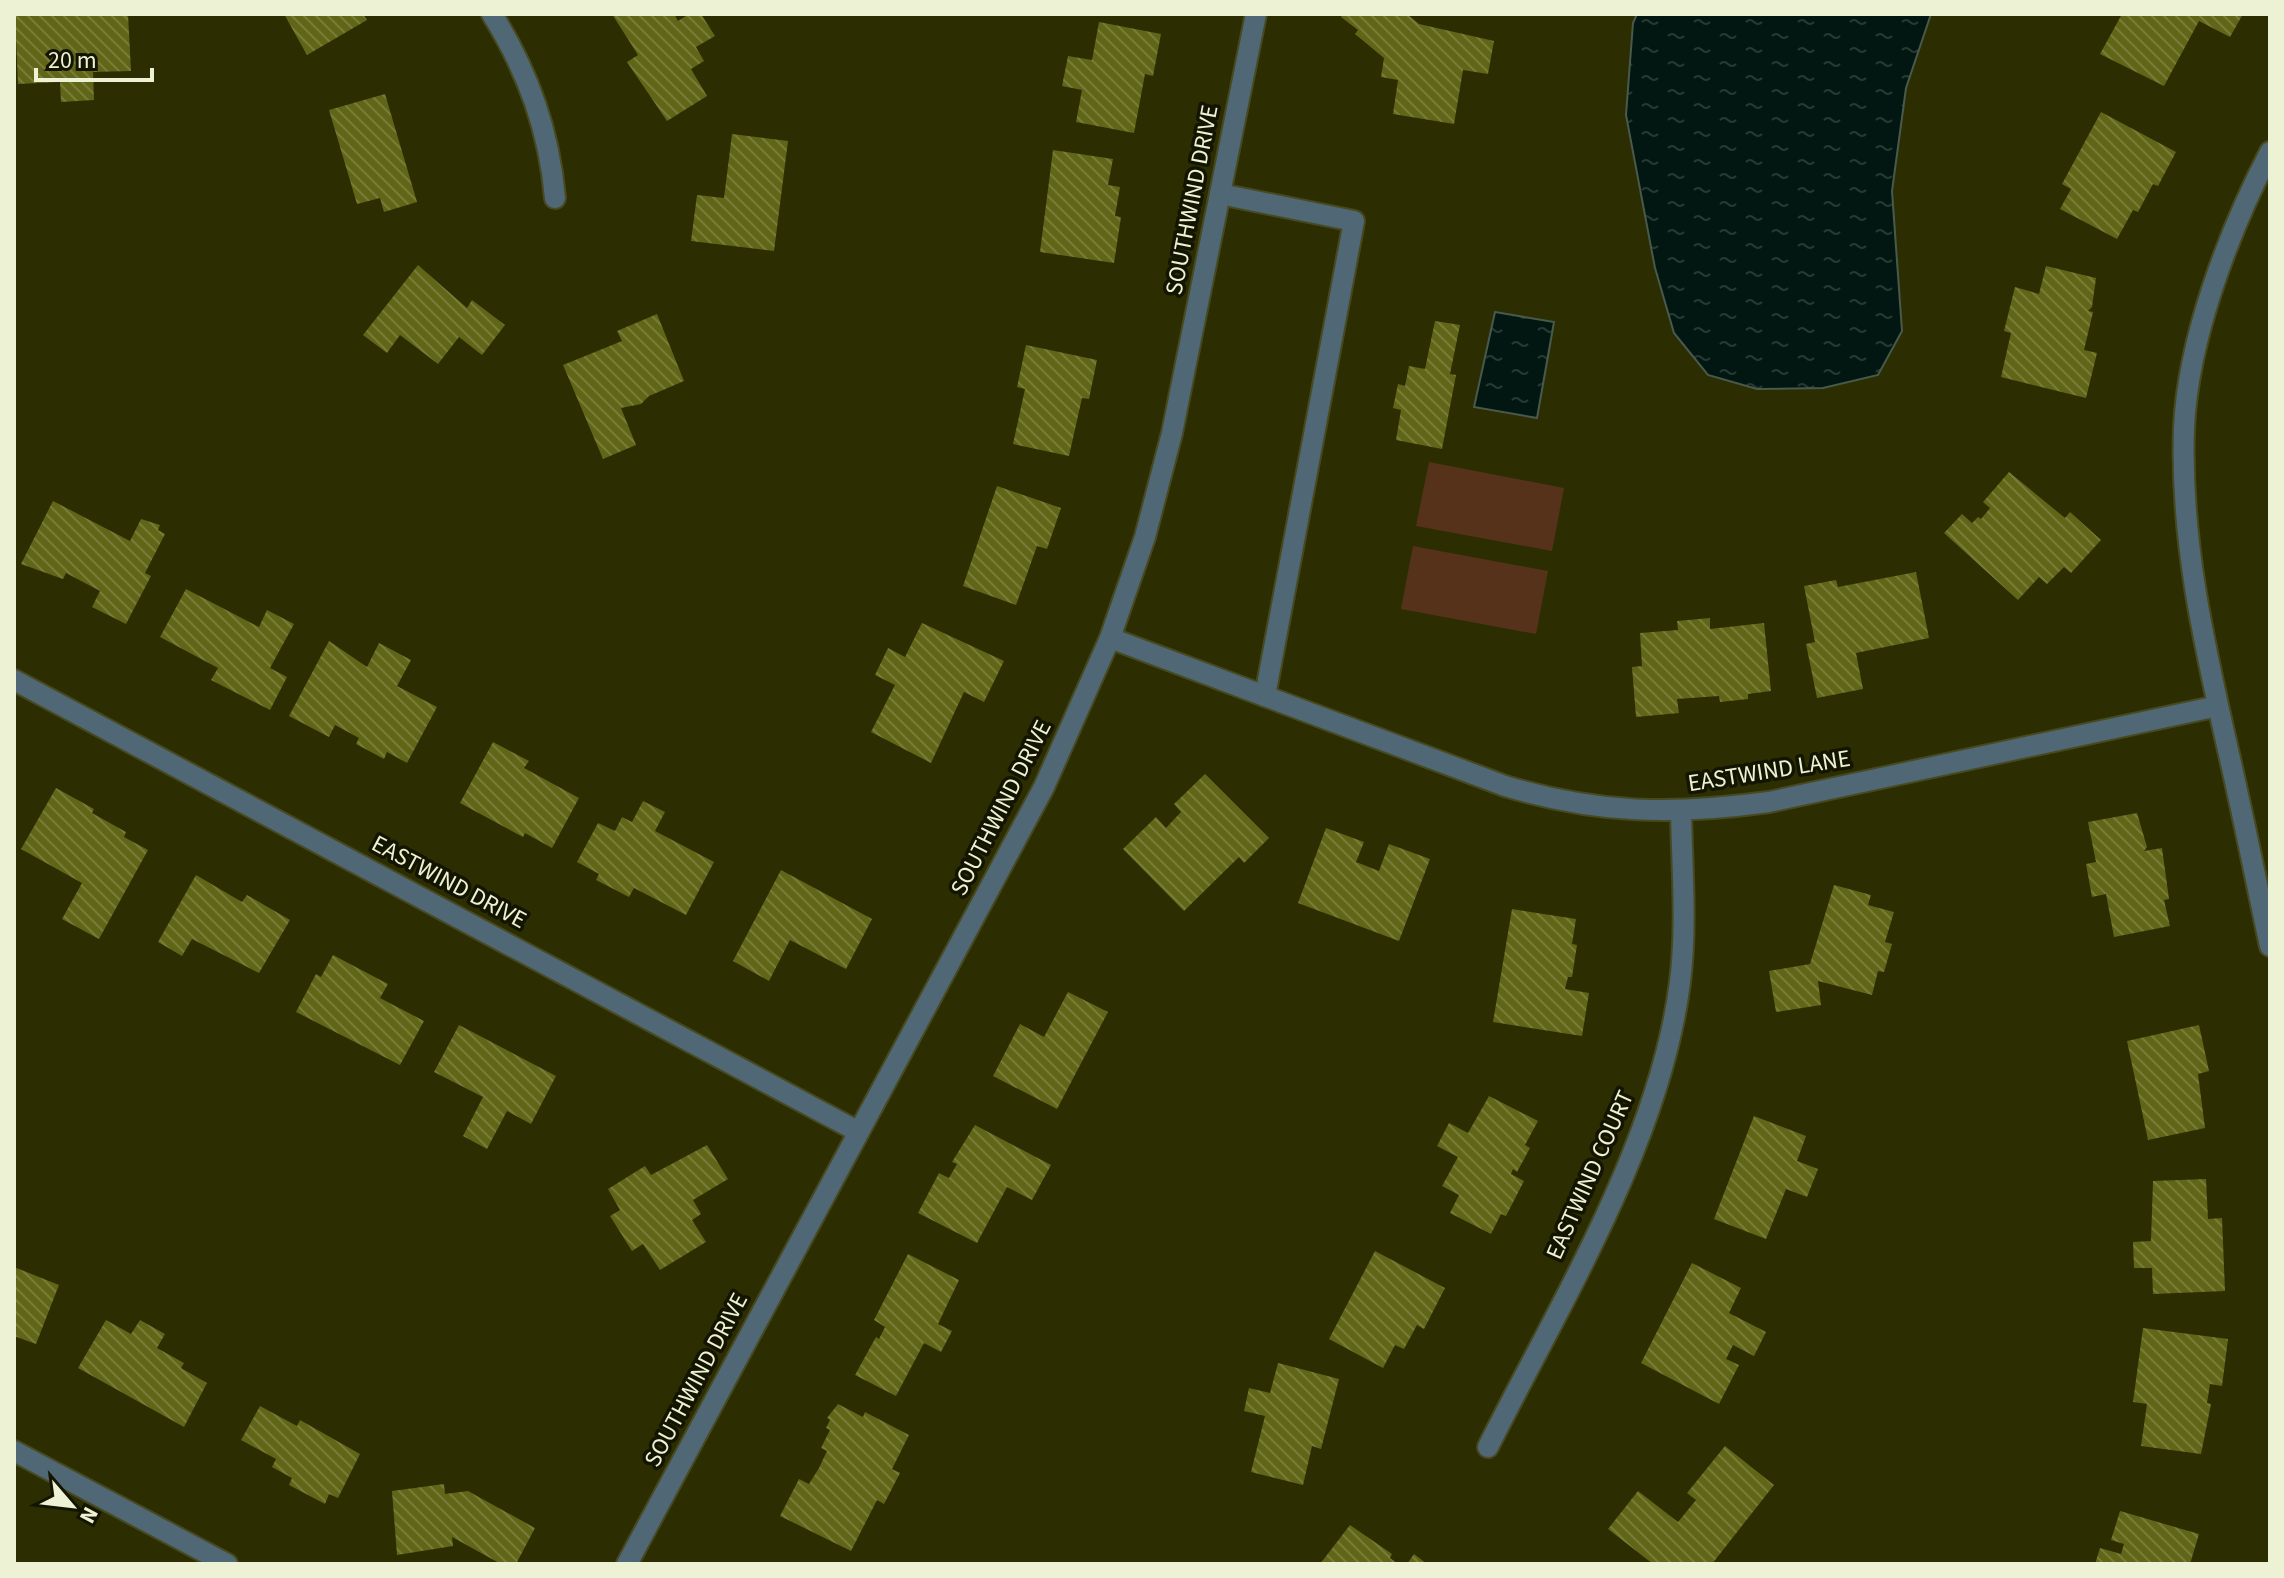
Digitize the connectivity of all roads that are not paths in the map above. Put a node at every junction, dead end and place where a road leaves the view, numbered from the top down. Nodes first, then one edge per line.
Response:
1 (492, 14) edge
2 (1256, 14) edge
3 (2270, 152) edge
4 (1220, 194) junction
5 (555, 198) dead end
6 (1110, 638) junction
7 (14, 680) edge
8 (1265, 696) junction
9 (2218, 706) junction
10 (1681, 812) junction
11 (2270, 946) edge
12 (859, 1132) junction
13 (1488, 1447) dead end
14 (14, 1451) edge
15 (227, 1564) edge
16 (627, 1564) edge

1 - 5 street
2 - 4 street, SOUTHWIND DRIVE
3 - 9 street
4 - 6 street, SOUTHWIND DRIVE
4 - 8 street
6 - 8 street, EASTWIND LANE
6 - 12 street, SOUTHWIND DRIVE
7 - 12 street, EASTWIND DRIVE
8 - 10 street, EASTWIND LANE
9 - 10 street, EASTWIND LANE
9 - 11 street
10 - 13 street, EASTWIND COURT
12 - 16 street, SOUTHWIND DRIVE
14 - 15 street

